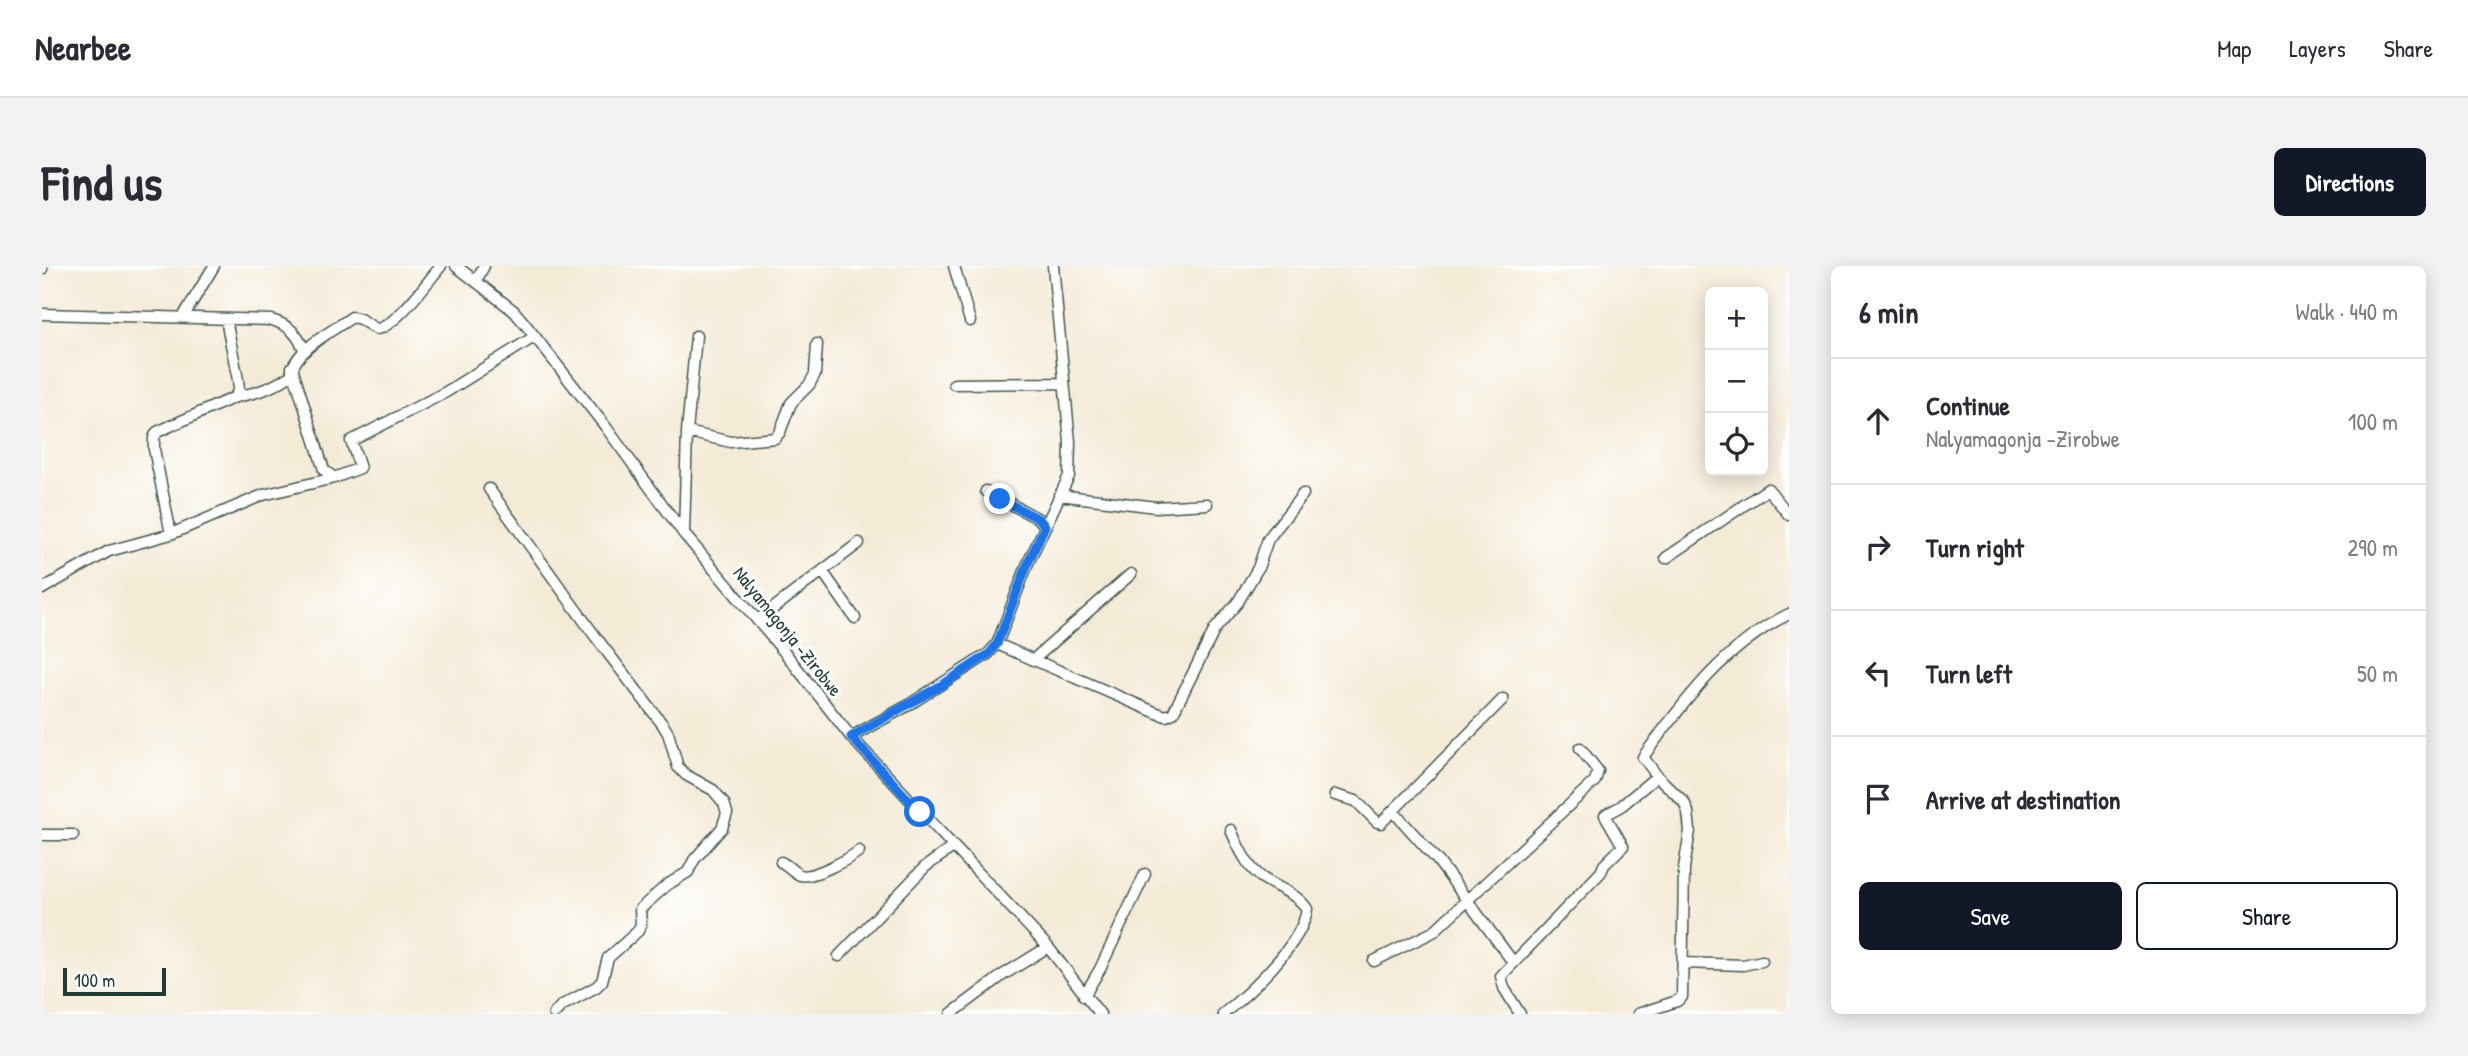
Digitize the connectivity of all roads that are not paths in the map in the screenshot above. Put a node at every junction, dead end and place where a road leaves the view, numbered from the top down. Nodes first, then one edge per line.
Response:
1 (214, 266) edge
2 (441, 266) edge
3 (456, 266) edge
4 (484, 266) edge
5 (954, 266) edge
6 (1054, 266) edge
7 (476, 281) junction
8 (42, 314) edge
9 (183, 317) junction
10 (226, 319) junction
11 (970, 321) dead end
12 (696, 336) dead end
13 (534, 337) junction
14 (817, 344) dead end
15 (305, 351) junction
16 (292, 367) junction
17 (1063, 383) junction
18 (954, 384) dead end
19 (235, 397) junction
20 (687, 432) junction
21 (334, 478) junction
22 (489, 489) dead end
23 (986, 491) dead end
24 (1303, 494) dead end
25 (1059, 495) junction
26 (1207, 504) dead end
27 (1789, 515) edge
28 (1045, 526) junction
29 (171, 534) junction
30 (684, 534) junction
31 (859, 543) dead end
32 (1667, 558) dead end
33 (823, 572) junction
34 (1131, 574) dead end
35 (42, 589) edge
36 (1789, 614) edge
37 (855, 618) dead end
38 (758, 620) junction
39 (997, 644) junction
40 (1033, 660) junction
41 (1503, 699) dead end
42 (851, 737) junction
43 (1580, 748) dead end
44 (1657, 776) junction
45 (1335, 795) dead end
46 (1393, 811) junction
47 (1231, 830) dead end
48 (42, 835) edge
49 (73, 835) dead end
50 (953, 846) junction
51 (859, 851) dead end
52 (781, 862) dead end
53 (1145, 874) dead end
54 (1466, 898) junction
55 (1048, 947) junction
56 (839, 956) dead end
57 (1374, 961) dead end
58 (1762, 961) dead end
59 (1513, 962) junction
60 (1683, 963) junction
61 (1084, 996) junction
62 (554, 1014) edge
63 (951, 1014) edge
64 (1100, 1014) edge
65 (1223, 1014) edge
66 (1520, 1014) edge
67 (1638, 1014) edge

1 - 9 street
2 - 15 street
3 - 7 street, Nalyamagonja -Zirobwe
4 - 7 street
5 - 11 street
6 - 17 street
7 - 13 street, Nalyamagonja -Zirobwe
8 - 9 street
9 - 10 street
10 - 15 street
10 - 19 street
12 - 20 street
13 - 21 street
13 - 30 street, Nalyamagonja -Zirobwe
14 - 20 street
15 - 16 street
16 - 19 street
16 - 21 street
17 - 18 street
17 - 25 street
19 - 29 street
20 - 30 street
21 - 29 street
22 - 62 street
23 - 28 street
24 - 40 street
25 - 26 street
25 - 28 street
27 - 32 street
28 - 39 street
29 - 35 street
30 - 38 street, Nalyamagonja -Zirobwe
31 - 33 street
33 - 37 street
33 - 38 street
34 - 40 street
36 - 44 street
38 - 42 street, Nalyamagonja -Zirobwe
39 - 40 street
39 - 42 street
41 - 46 street
42 - 50 street, Nalyamagonja -Zirobwe
43 - 54 street
44 - 59 street
44 - 60 street
45 - 46 street
46 - 54 street
47 - 65 street
48 - 49 street
50 - 55 street, Nalyamagonja -Zirobwe
50 - 56 street
51 - 52 street
53 - 61 street
54 - 57 street
54 - 59 street
55 - 61 street, Nalyamagonja -Zirobwe
55 - 63 street
58 - 60 street
59 - 66 street
60 - 67 street
61 - 64 street, Nalyamagonja -Zirobwe

